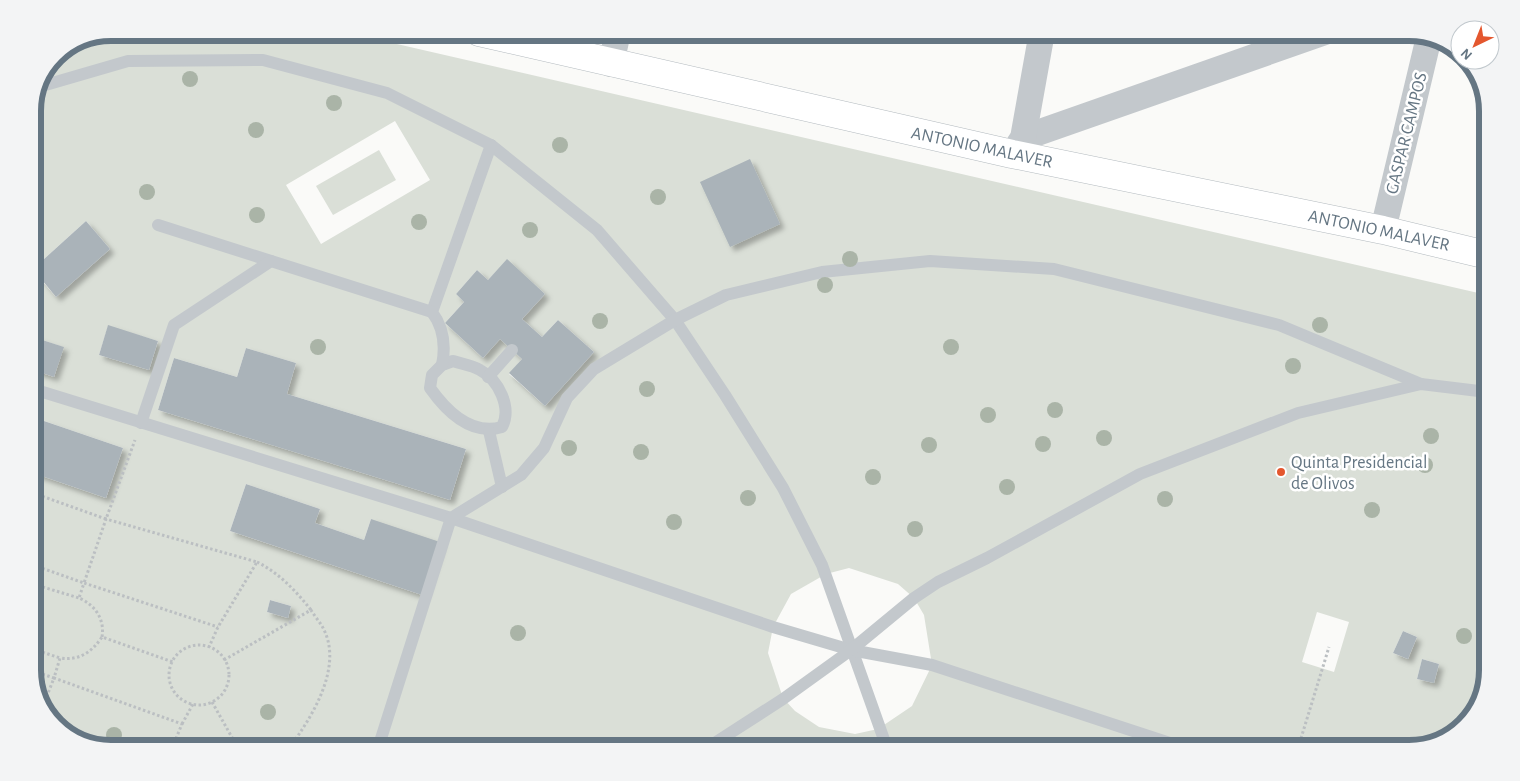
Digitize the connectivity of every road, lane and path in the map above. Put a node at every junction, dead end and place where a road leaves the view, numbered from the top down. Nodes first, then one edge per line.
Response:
1 (516, 41) edge
2 (616, 41) edge
3 (1040, 41) edge
4 (1301, 41) edge
5 (1427, 44) edge
6 (611, 64) junction
7 (47, 85) edge
8 (491, 145) junction
9 (1017, 146) junction
10 (158, 225) dead end
11 (1383, 230) junction
12 (1479, 252) edge
13 (271, 261) junction
14 (432, 312) junction
15 (675, 320) junction
16 (512, 350) dead end
17 (442, 365) junction
18 (488, 377) junction
19 (1421, 384) junction
20 (41, 391) edge
21 (1479, 391) edge
22 (141, 422) junction
23 (489, 431) junction
24 (502, 487) junction
25 (41, 497) edge
26 (451, 518) junction
27 (106, 519) junction
28 (257, 562) junction
29 (41, 568) edge
30 (84, 583) junction
31 (41, 586) edge
32 (79, 598) junction
33 (311, 610) junction
34 (218, 627) junction
35 (102, 637) junction
36 (209, 647) junction
37 (1329, 647) dead end
38 (850, 650) junction
39 (41, 652) edge
40 (60, 658) junction
41 (224, 660) junction
42 (173, 662) junction
43 (41, 674) edge
44 (54, 678) junction
45 (47, 697) edge
46 (212, 702) junction
47 (193, 704) junction
48 (182, 724) junction
49 (175, 740) edge
50 (233, 740) edge
51 (295, 740) edge
52 (381, 740) edge
53 (719, 740) edge
54 (884, 740) edge
55 (1161, 740) edge
56 (1300, 740) edge

1 - 6 street, ANTONIO MALAVER
2 - 6 street
3 - 9 street
4 - 9 street
5 - 11 street, GASPAR CAMPOS
6 - 9 street, ANTONIO MALAVER
7 - 8 lane
8 - 14 lane
8 - 15 lane
9 - 11 street, ANTONIO MALAVER
10 - 13 lane
11 - 12 street, ANTONIO MALAVER
13 - 14 lane
13 - 22 lane
14 - 17 lane
15 - 19 lane
15 - 24 lane
15 - 38 lane
16 - 18 lane
17 - 18 lane
17 - 23 lane
18 - 23 lane
19 - 21 lane
19 - 38 lane
20 - 22 lane
22 - 26 lane
22 - 27 path
23 - 24 lane
24 - 26 lane
25 - 27 path
26 - 38 lane
26 - 52 lane
27 - 28 path
27 - 30 path
28 - 33 path
28 - 34 path
29 - 30 path
30 - 32 path
30 - 34 path
31 - 32 path
32 - 35 path
33 - 41 path
33 - 51 path
34 - 36 path
35 - 40 path
35 - 42 path
36 - 41 path
36 - 42 path
37 - 56 path
38 - 53 lane
38 - 54 lane
38 - 55 lane
39 - 40 path
40 - 44 path
41 - 46 path
42 - 47 path
43 - 44 path
44 - 45 path
44 - 48 path
46 - 47 path
46 - 50 path
47 - 48 path
48 - 49 path

